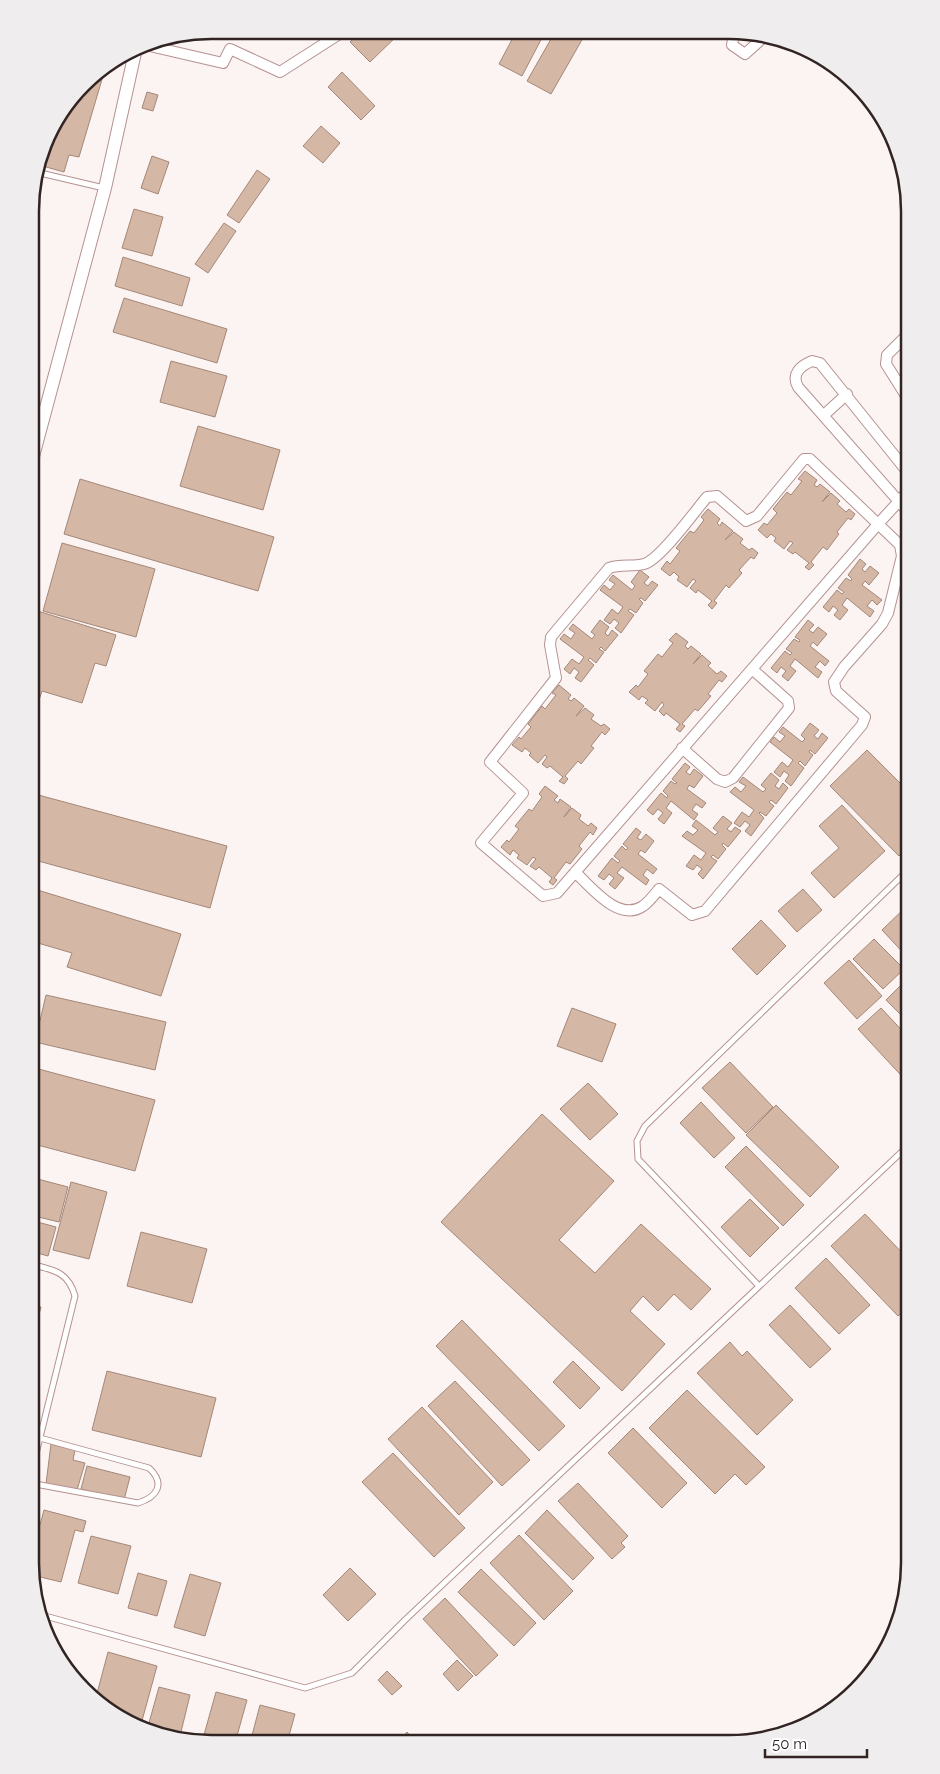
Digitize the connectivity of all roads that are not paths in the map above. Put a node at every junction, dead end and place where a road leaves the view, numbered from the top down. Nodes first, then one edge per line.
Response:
1 (332, 39) edge
2 (733, 39) edge
3 (759, 42) edge
4 (157, 48) edge
5 (134, 58) edge
6 (43, 174) edge
7 (105, 188) junction
8 (901, 341) edge
9 (901, 388) edge
10 (847, 394) junction
11 (824, 415) junction
12 (39, 434) edge
13 (901, 463) edge
14 (901, 497) edge
15 (898, 500) junction
16 (901, 504) edge
17 (878, 523) junction
18 (901, 550) edge
19 (901, 560) edge
20 (752, 669) junction
21 (682, 748) junction
22 (575, 872) junction
23 (901, 877) edge
24 (901, 1152) edge
25 (39, 1266) edge
26 (759, 1286) junction
27 (40, 1438) junction
28 (39, 1442) edge
29 (39, 1485) edge
30 (48, 1617) edge

1 - 4 street
2 - 3 street
5 - 7 street
6 - 7 lane
7 - 12 street
8 - 9 street
10 - 11 street
10 - 11 street
10 - 13 street
11 - 15 street
14 - 15 street
15 - 16 street
15 - 17 street
17 - 18 street
17 - 20 street
17 - 22 street
19 - 22 street
20 - 21 street
20 - 21 street
21 - 22 street
23 - 26 lane
24 - 26 lane
25 - 27 lane
26 - 30 lane
27 - 28 lane
27 - 29 lane

